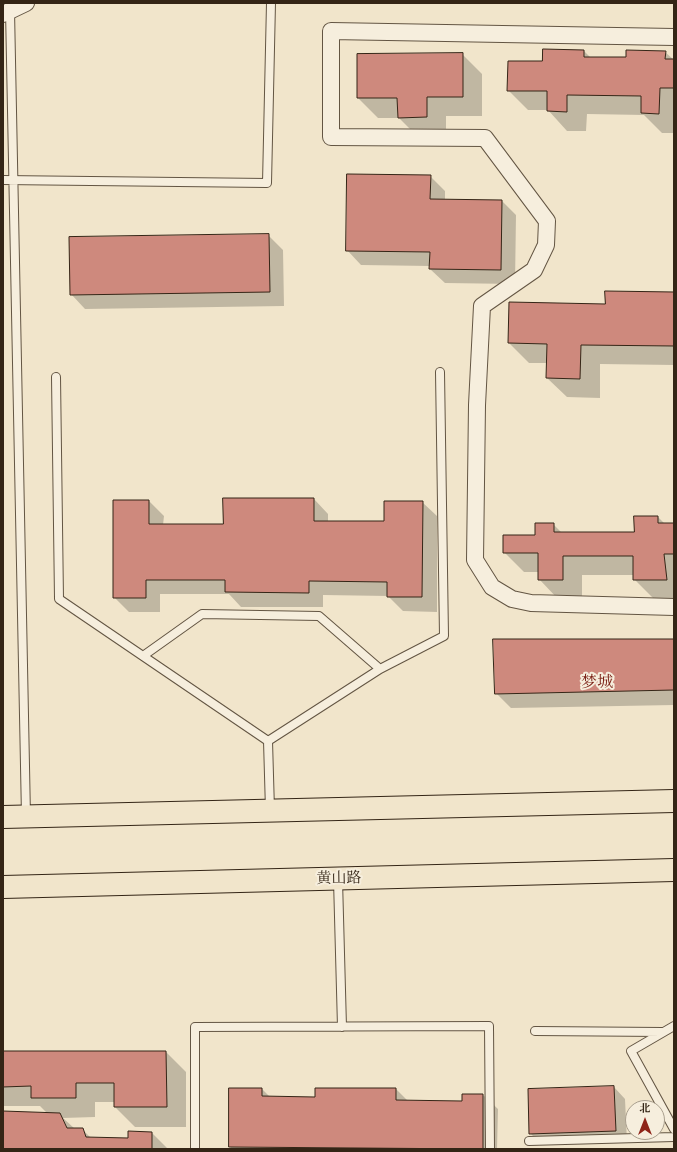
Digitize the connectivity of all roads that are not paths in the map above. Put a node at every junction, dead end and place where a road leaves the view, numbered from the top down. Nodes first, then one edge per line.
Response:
1 (26, 3) edge
2 (271, 3) edge
3 (7, 9) edge
4 (674, 36) edge
5 (3, 180) edge
6 (13, 180) junction
7 (440, 372) dead end
8 (56, 377) dead end
9 (674, 608) edge
10 (143, 656) junction
11 (380, 669) junction
12 (268, 741) junction
13 (674, 801) edge
14 (270, 811) junction
15 (3, 817) edge
16 (26, 817) junction
17 (674, 870) edge
18 (338, 879) junction
19 (3, 887) edge
20 (674, 1026) edge
21 (342, 1027) junction
22 (535, 1031) dead end
23 (664, 1032) junction
24 (674, 1129) edge
25 (674, 1138) edge
26 (529, 1141) dead end
27 (195, 1149) edge
28 (490, 1149) edge

1 - 3 street
2 - 6 lane
3 - 6 lane
4 - 9 street
5 - 6 lane
6 - 16 lane
7 - 11 lane
8 - 10 lane
10 - 11 lane
10 - 12 lane
11 - 12 lane
12 - 14 lane
13 - 14 main road
14 - 16 main road
15 - 16 main road
17 - 18 main road, 黄山路
18 - 19 main road, 黄山路
18 - 21 lane
20 - 23 lane
21 - 27 lane
21 - 28 lane
22 - 23 lane
23 - 24 lane
25 - 26 lane

